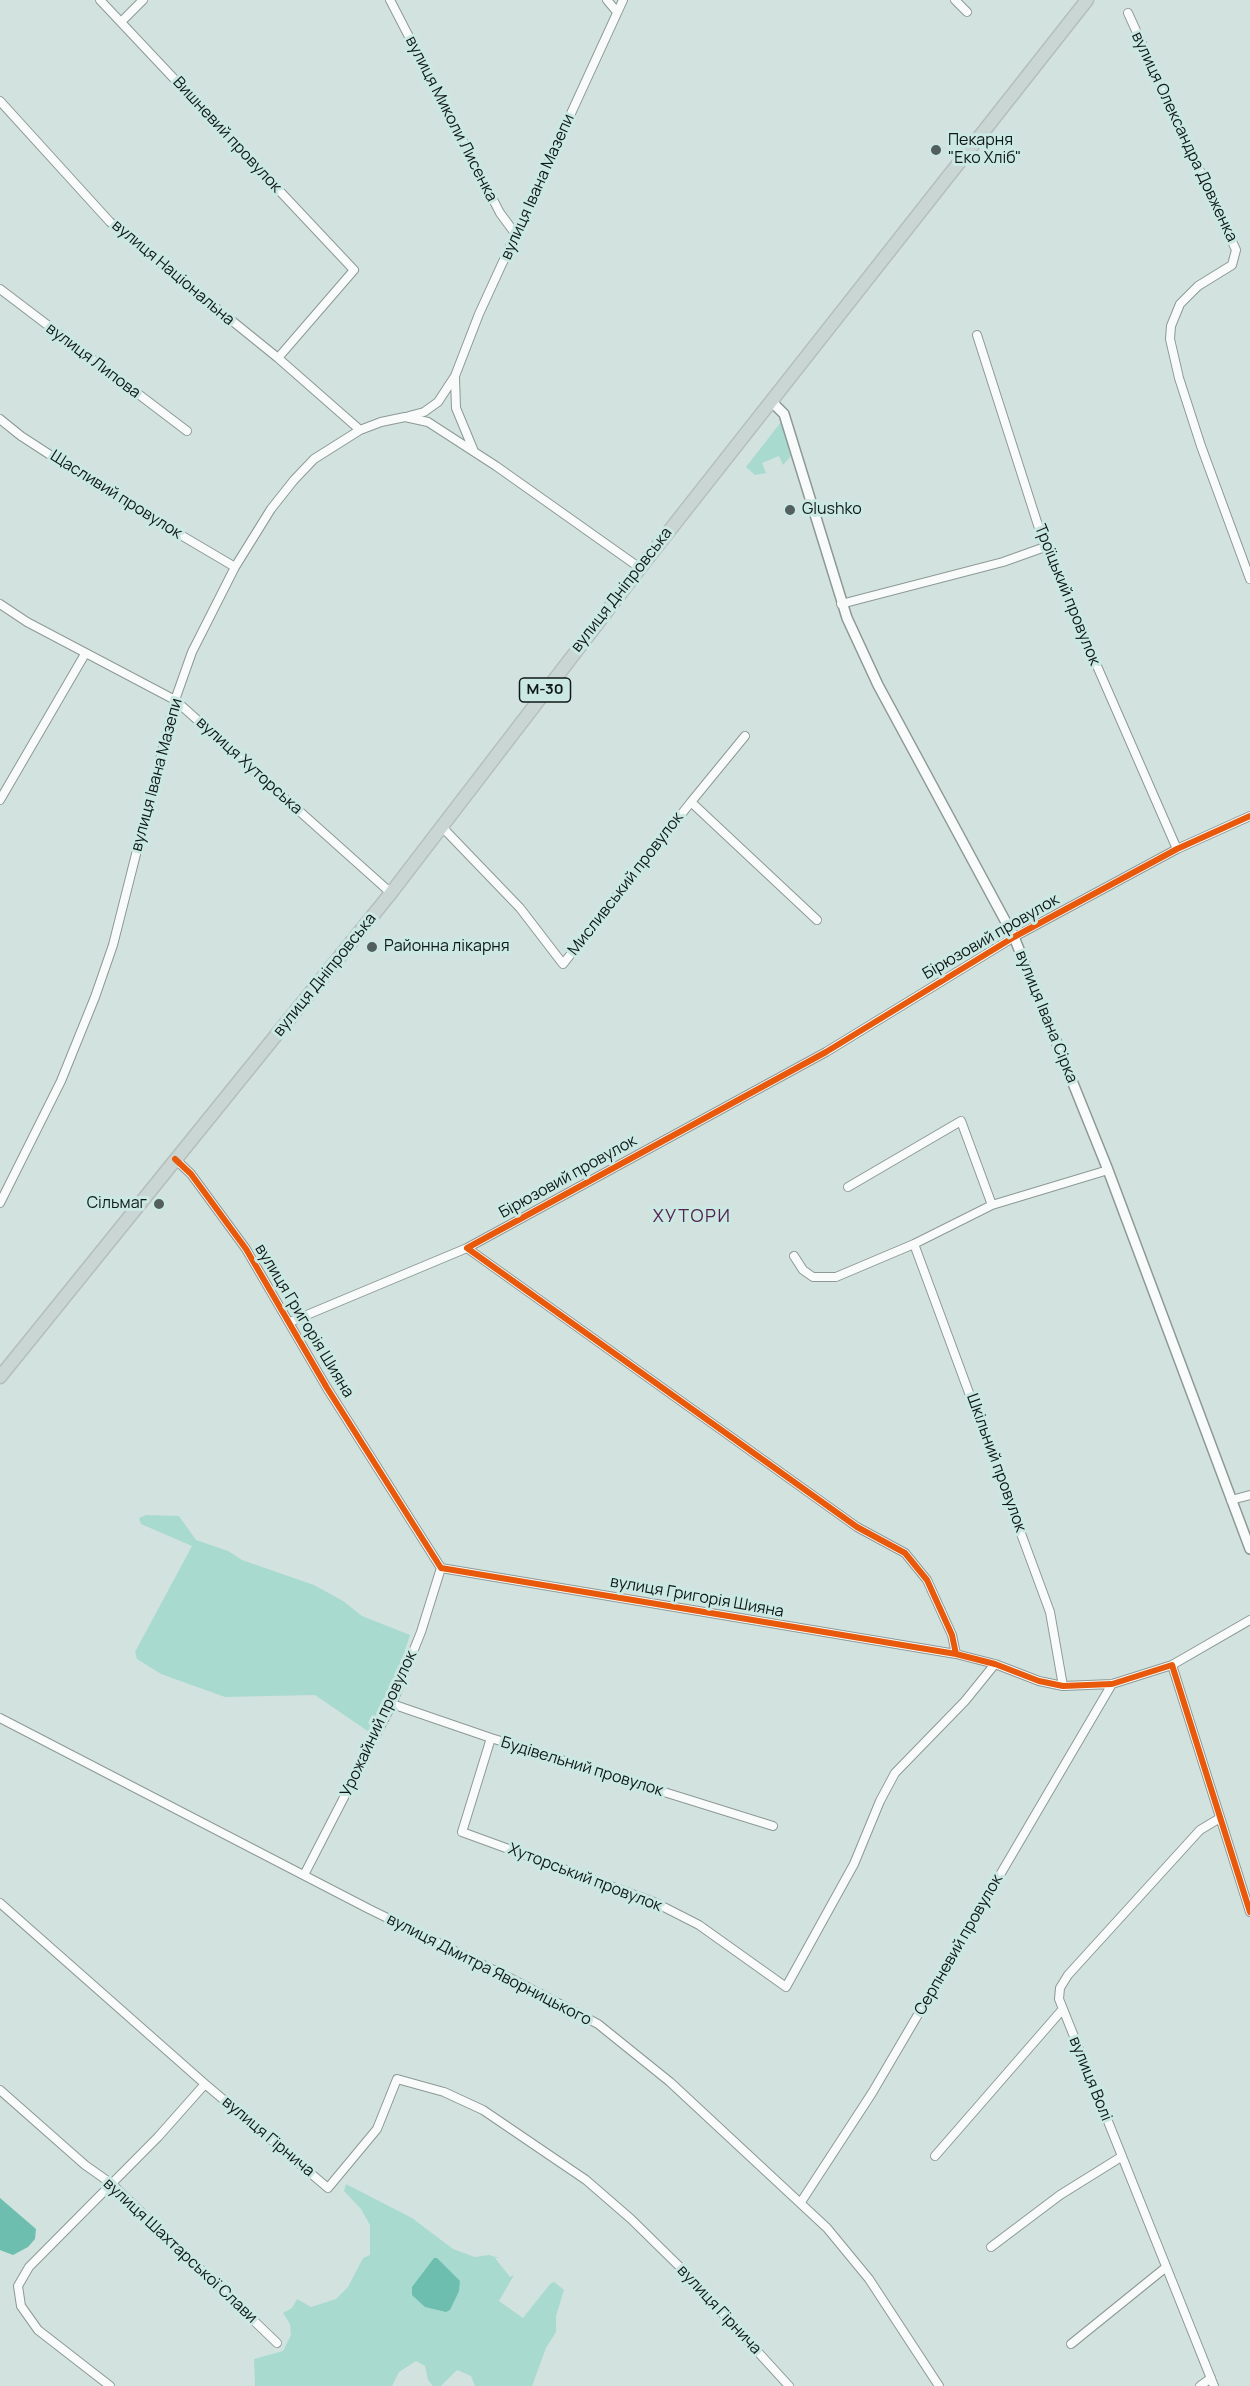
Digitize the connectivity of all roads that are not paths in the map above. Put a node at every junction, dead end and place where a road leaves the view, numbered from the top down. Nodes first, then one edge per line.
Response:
1 (100, 0) edge
2 (143, 0) edge
3 (390, 0) edge
4 (607, 0) edge
5 (623, 0) edge
6 (955, 0) edge
7 (1087, 0) edge
8 (616, 12) junction
9 (967, 12) dead end
10 (1128, 13) dead end
11 (121, 22) junction
12 (0, 101) edge
13 (517, 236) junction
14 (0, 289) edge
15 (977, 334) dead end
16 (278, 358) junction
17 (455, 376) junction
18 (772, 402) junction
19 (405, 417) junction
20 (0, 419) edge
21 (187, 430) dead end
22 (360, 430) junction
23 (475, 451) junction
24 (1045, 547) junction
25 (235, 567) junction
26 (640, 567) junction
27 (1250, 579) edge
28 (0, 604) edge
29 (841, 604) junction
30 (85, 654) junction
31 (175, 700) junction
32 (745, 736) dead end
33 (0, 800) edge
34 (691, 802) junction
35 (1250, 816) edge
36 (442, 828) junction
37 (1177, 849) junction
38 (391, 893) junction
39 (817, 920) dead end
40 (1014, 937) junction
41 (175, 1159) junction
42 (1108, 1170) junction
43 (848, 1187) dead end
44 (0, 1203) edge
45 (992, 1205) junction
46 (914, 1244) junction
47 (467, 1248) junction
48 (795, 1256) dead end
49 (290, 1322) junction
50 (0, 1377) edge
51 (1250, 1495) edge
52 (1231, 1500) junction
53 (1250, 1549) edge
54 (441, 1568) junction
55 (1250, 1620) edge
56 (956, 1654) junction
57 (995, 1664) junction
58 (1172, 1665) junction
59 (1112, 1684) junction
60 (1063, 1686) junction
61 (392, 1704) junction
62 (0, 1718) edge
63 (491, 1738) junction
64 (1220, 1818) junction
65 (773, 1826) dead end
66 (304, 1875) junction
67 (0, 1903) edge
68 (1250, 1912) edge
69 (1062, 2010) junction
70 (205, 2084) junction
71 (0, 2090) edge
72 (935, 2156) dead end
73 (1121, 2157) junction
74 (112, 2184) junction
75 (801, 2202) junction
76 (991, 2247) dead end
77 (1165, 2268) junction
78 (277, 2343) dead end
79 (1071, 2343) dead end
80 (1210, 2378) junction
81 (110, 2386) edge
82 (789, 2386) edge
83 (939, 2386) edge
84 (1200, 2386) edge
85 (1214, 2386) edge

1 - 11 street, Вишневий провулок
2 - 11 street
3 - 13 street, вулиця Миколи Лисенка
4 - 8 street
5 - 8 street, вулиця Івана Мазепи
6 - 9 street
7 - 18 highway, вулиця Дніпровська / М-30
8 - 13 street, вулиця Івана Мазепи
10 - 27 street, вулиця Олександра Довженка
11 - 16 street, Вишневий провулок
12 - 16 street, вулиця Національна
13 - 17 street, вулиця Івана Мазепи
14 - 21 street, вулиця Липова
15 - 24 street, Троїцький провулок
16 - 22 street, вулиця Національна
17 - 19 street, вулиця Івана Мазепи
17 - 23 street, вулиця Івана Мазепи
18 - 26 highway, вулиця Дніпровська / М-30
18 - 29 street, вулиця Івана Сірка
19 - 22 street, вулиця Івана Мазепи
19 - 23 street, вулиця Івана Мазепи
20 - 25 street, Щасливий провулок
22 - 25 street, вулиця Івана Мазепи
23 - 26 street, вулиця Івана Мазепи
24 - 29 street
24 - 37 street, Троїцький провулок
25 - 31 street, вулиця Івана Мазепи
26 - 36 highway, вулиця Дніпровська / М-30
28 - 30 street, вулиця Хуторська
29 - 40 street, вулиця Івана Сірка
30 - 31 street, вулиця Хуторська
30 - 33 street
31 - 38 street, вулиця Хуторська
31 - 44 street, вулиця Івана Мазепи
32 - 34 street, Мисливський провулок
34 - 36 street, Мисливський провулок
34 - 39 street, Мисливський провулок
35 - 37 street, Бірюзовий провулок
36 - 38 highway, вулиця Дніпровська / М-30
37 - 40 street, Бірюзовий провулок
38 - 41 highway, вулиця Дніпровська / М-30
40 - 42 street, вулиця Івана Сірка
40 - 47 street, Бірюзовий провулок
41 - 49 street, вулиця Григорія Шияна
41 - 50 highway, вулиця Дніпровська / М-30
42 - 45 street
42 - 52 street, вулиця Івана Сірка
43 - 45 street
45 - 46 street
46 - 48 street
46 - 60 street, Шкільний провулок
47 - 49 street, Бірюзовий провулок
47 - 56 street
49 - 54 street, вулиця Григорія Шияна
51 - 52 street
52 - 53 street, вулиця Івана Сірка
54 - 56 street, вулиця Григорія Шияна
54 - 61 street, Урожайний провулок
55 - 58 street, вулиця Григорія Шияна
56 - 57 street, вулиця Григорія Шияна
57 - 60 street, вулиця Григорія Шияна
57 - 63 street, Хуторський провулок
58 - 59 street, вулиця Григорія Шияна
58 - 64 street
59 - 60 street, вулиця Григорія Шияна
59 - 75 street, Серпневий провулок
61 - 63 street, Будівельний провулок
61 - 66 street, Урожайний провулок
62 - 66 street, вулиця Дмитра Яворницького
63 - 65 street, Будівельний провулок
64 - 68 street
64 - 69 street, вулиця Волі
66 - 75 street, вулиця Дмитра Яворницького
67 - 70 street, вулиця Гірнича
69 - 72 street
69 - 73 street, вулиця Волі
70 - 74 street
70 - 82 street, вулиця Гірнича
71 - 74 street, вулиця Шахтарської Слави
73 - 76 street
73 - 77 street, вулиця Волі
74 - 78 street, вулиця Шахтарської Слави
74 - 81 street
75 - 83 street, вулиця Дмитра Яворницького
77 - 79 street
77 - 80 street, вулиця Волі
80 - 84 street
80 - 85 street, вулиця Волі

